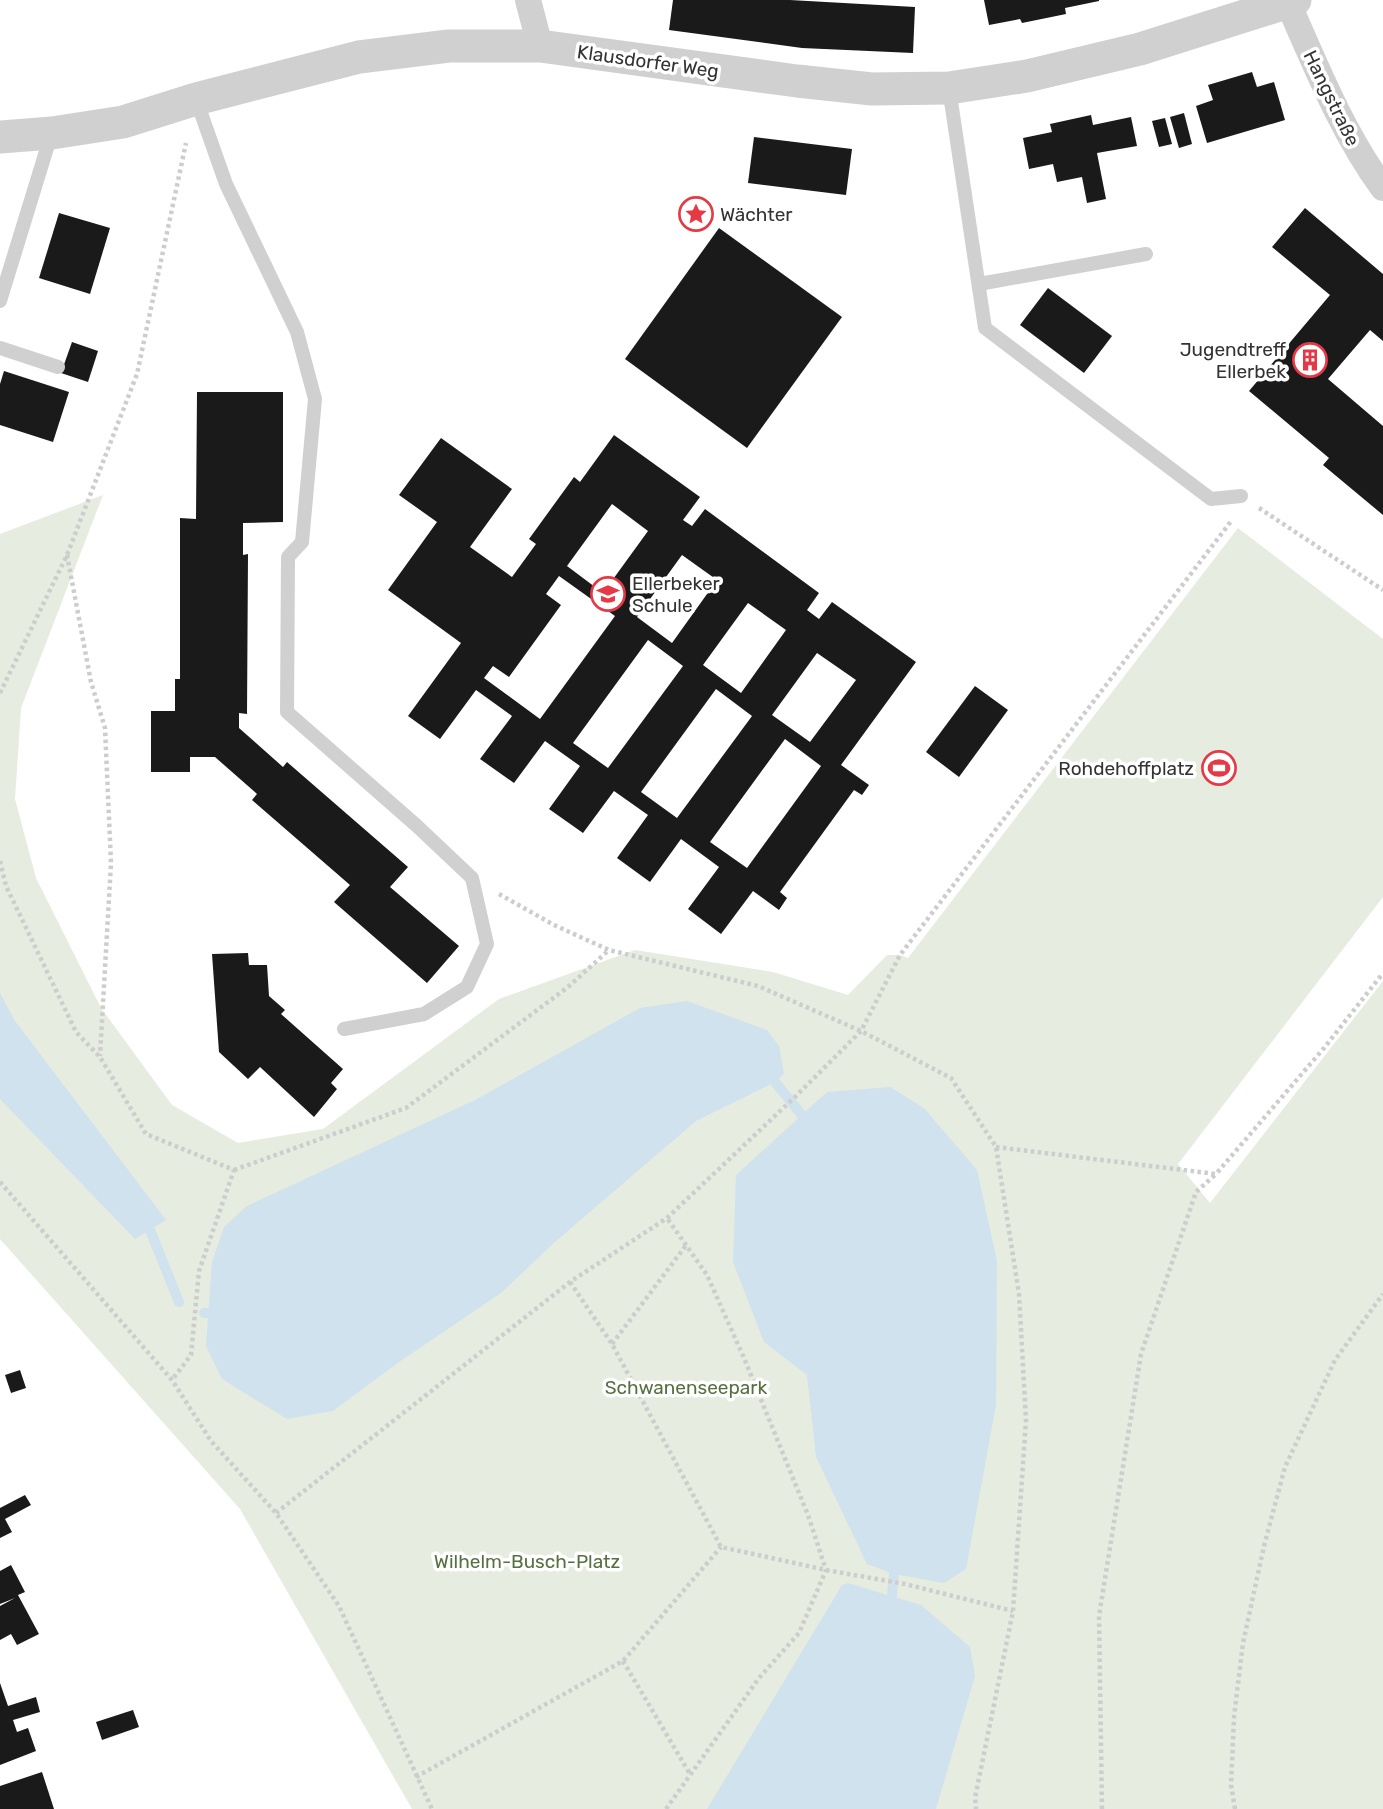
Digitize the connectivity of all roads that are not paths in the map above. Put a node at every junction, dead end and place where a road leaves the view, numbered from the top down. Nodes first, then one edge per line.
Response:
1 (528, 0) edge
2 (1290, 1) edge
3 (540, 46) junction
4 (948, 88) junction
5 (196, 99) junction
6 (52, 133) junction
7 (0, 137) edge
8 (1383, 188) edge
9 (1146, 254) dead end
10 (979, 284) junction
11 (0, 301) edge
12 (0, 348) edge
13 (58, 367) dead end
14 (1241, 496) road end
15 (344, 1029) dead end

1 - 3 street
2 - 4 street, Klausdorfer Weg
2 - 8 street, Hangstraße
3 - 4 street, Klausdorfer Weg
3 - 5 street, Klausdorfer Weg
4 - 10 lane
5 - 6 street, Klausdorfer Weg
5 - 15 lane
6 - 7 street, Klausdorfer Weg
6 - 11 lane
9 - 10 lane
10 - 14 lane
12 - 13 lane

